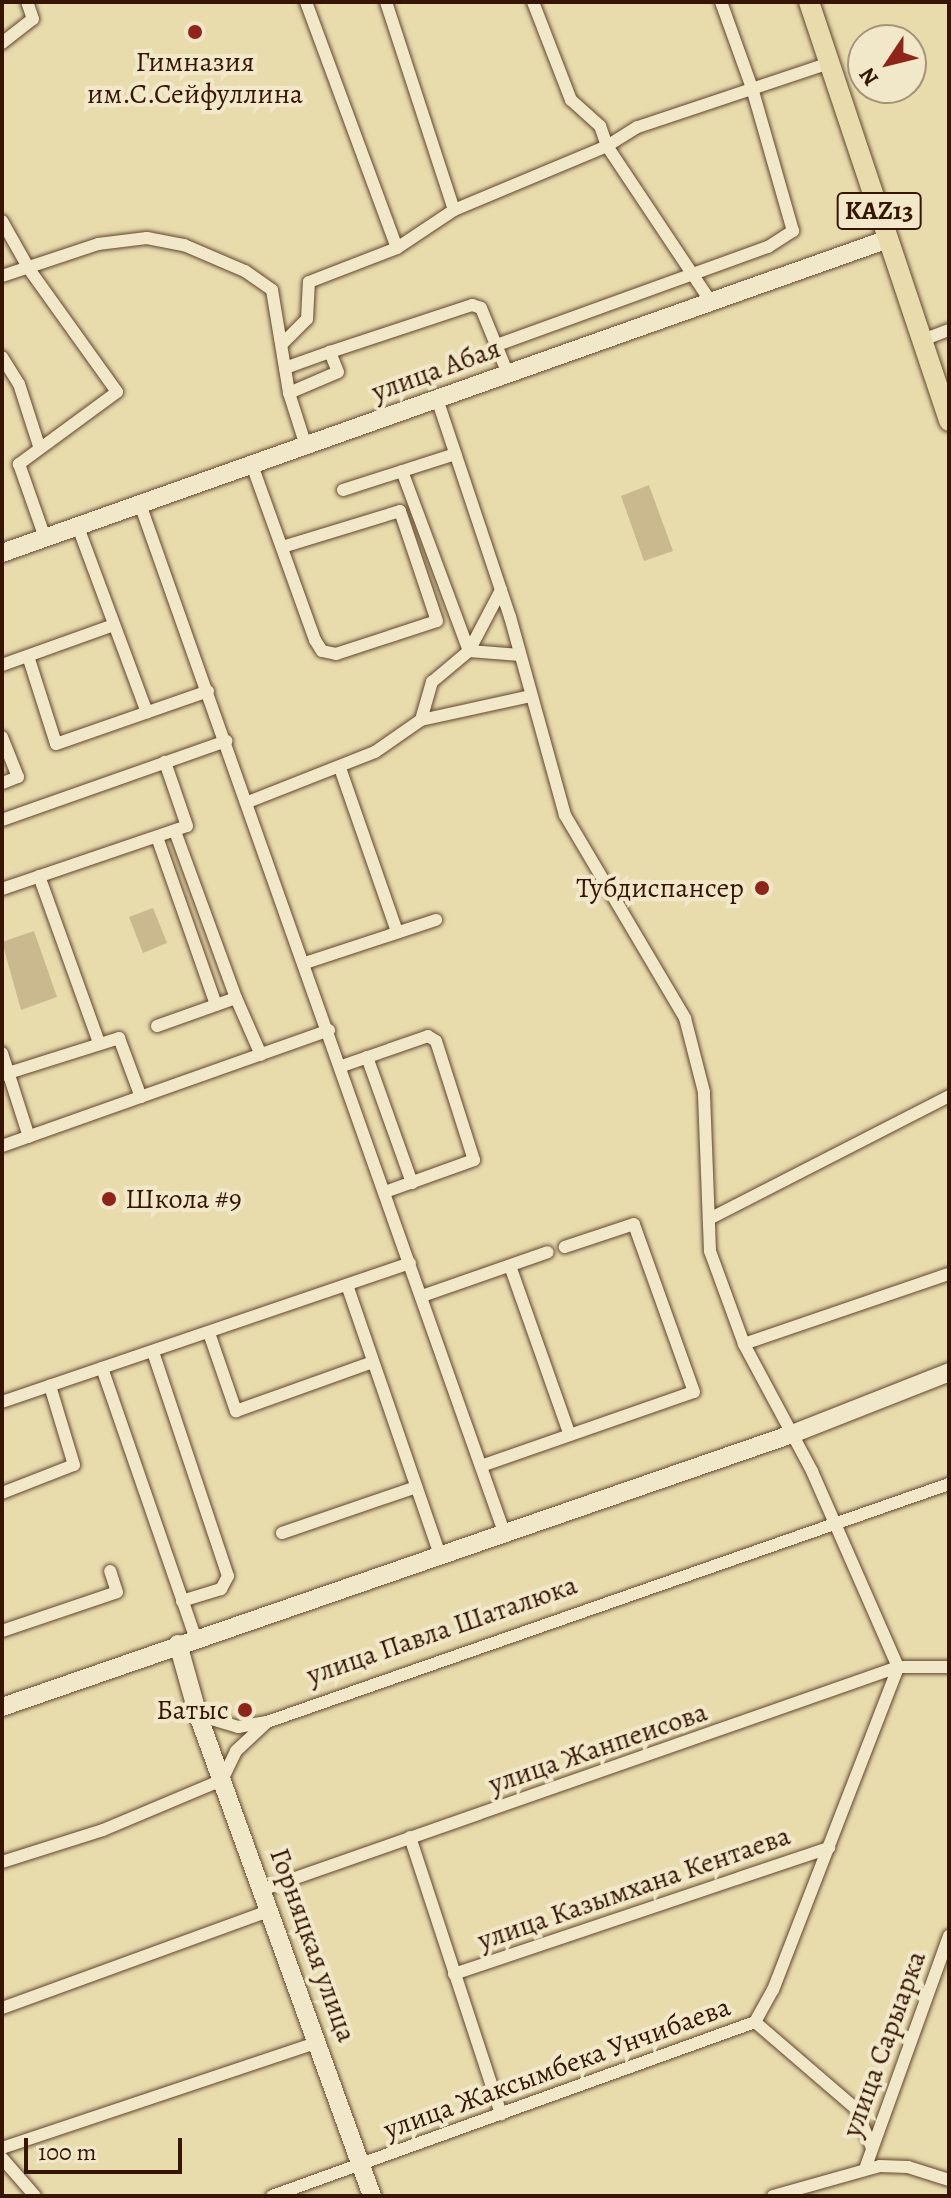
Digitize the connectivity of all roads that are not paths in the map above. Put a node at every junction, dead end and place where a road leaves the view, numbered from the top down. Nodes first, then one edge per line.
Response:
1 (27, 2) edge
2 (306, 2) edge
3 (386, 2) edge
4 (533, 2) edge
5 (721, 2) edge
6 (809, 2) edge
7 (2, 43) edge
8 (829, 63) junction
9 (752, 88) junction
10 (607, 146) junction
11 (454, 210) junction
12 (2, 221) edge
13 (888, 239) junction
14 (397, 248) junction
15 (29, 269) junction
16 (694, 273) junction
17 (2, 276) edge
18 (711, 302) junction
19 (949, 330) edge
20 (920, 341) junction
21 (282, 344) junction
22 (497, 345) junction
23 (330, 352) junction
24 (2, 357) edge
25 (285, 368) junction
26 (508, 374) junction
27 (289, 393) junction
28 (437, 399) junction
29 (949, 421) edge
30 (39, 446) junction
31 (306, 446) junction
32 (455, 454) junction
33 (252, 465) junction
34 (402, 471) junction
35 (343, 490) dead end
36 (140, 504) junction
37 (78, 527) junction
38 (45, 538) junction
39 (282, 547) junction
40 (2, 553) edge
41 (501, 590) junction
42 (114, 625) junction
43 (469, 651) junction
44 (520, 655) junction
45 (28, 656) junction
46 (2, 665) edge
47 (208, 691) junction
48 (531, 696) junction
49 (147, 713) junction
50 (421, 720) junction
51 (2, 737) edge
52 (226, 741) junction
53 (165, 762) junction
54 (340, 768) junction
55 (2, 783) edge
56 (248, 802) junction
57 (2, 820) edge
58 (175, 831) junction
59 (157, 837) junction
60 (39, 876) junction
61 (2, 889) edge
62 (436, 920) dead end
63 (397, 932) junction
64 (305, 963) junction
65 (236, 998) junction
66 (216, 1005) junction
67 (157, 1026) dead end
68 (329, 1030) junction
69 (98, 1040) junction
70 (2, 1053) edge
71 (261, 1055) junction
72 (367, 1057) junction
73 (342, 1066) junction
74 (6, 1073) edge
75 (949, 1096) edge
76 (141, 1097) junction
77 (29, 1137) junction
78 (2, 1146) edge
79 (412, 1183) junction
80 (385, 1192) junction
81 (709, 1219) junction
82 (565, 1247) dead end
83 (548, 1252) dead end
84 (410, 1263) junction
85 (510, 1266) junction
86 (949, 1274) edge
87 (347, 1285) junction
88 (422, 1296) junction
89 (209, 1333) junction
90 (744, 1344) junction
91 (153, 1352) junction
92 (373, 1362) junction
93 (102, 1368) junction
94 (949, 1372) edge
95 (50, 1386) junction
96 (2, 1402) edge
97 (792, 1434) junction
98 (570, 1435) junction
99 (481, 1466) junction
100 (949, 1484) edge
101 (416, 1487) junction
102 (2, 1493) edge
103 (835, 1522) junction
104 (504, 1532) junction
105 (282, 1533) dead end
106 (440, 1555) junction
107 (110, 1571) dead end
108 (182, 1601) junction
109 (2, 1631) edge
110 (187, 1642) junction
111 (898, 1667) junction
112 (949, 1667) edge
113 (3, 1704) edge
114 (198, 1715) junction
115 (267, 1722) junction
116 (228, 1725) junction
117 (208, 1744) junction
118 (236, 1751) junction
119 (222, 1780) junction
120 (410, 1837) junction
121 (829, 1848) junction
122 (2, 1862) edge
123 (264, 1889) junction
124 (271, 1910) junction
125 (949, 1936) edge
126 (454, 1974) junction
127 (2, 2008) edge
128 (755, 2022) junction
129 (318, 2042) junction
130 (501, 2114) junction
131 (2, 2148) edge
132 (872, 2148) junction
133 (2, 2158) edge
134 (361, 2164) junction
135 (865, 2169) junction
136 (949, 2180) edge
137 (35, 2196) edge
138 (272, 2196) edge
139 (372, 2196) edge
140 (773, 2196) edge

1 - 7 street
2 - 14 street
3 - 11 street
4 - 10 street
5 - 9 street
6 - 8 main road, KAZ13
8 - 9 street
8 - 13 main road, KAZ13
9 - 10 street
9 - 16 street
10 - 11 street
10 - 16 street
11 - 14 street
12 - 15 street
13 - 18 street, улица Абая
13 - 20 main road, KAZ13
14 - 21 street
15 - 17 street
15 - 21 street
15 - 30 street
16 - 18 street
16 - 22 street
18 - 26 street, улица Абая
19 - 20 street
20 - 29 main road, KAZ13
21 - 25 street
22 - 23 street
22 - 26 street
23 - 25 street
23 - 27 street
24 - 30 street
25 - 27 street
26 - 28 street, улица Абая
27 - 31 street
28 - 31 street, улица Абая
28 - 32 street
30 - 38 street
31 - 33 street, улица Абая
32 - 34 street
32 - 41 street
33 - 36 street, улица Абая
33 - 39 street
34 - 35 street
34 - 43 street
36 - 37 street, улица Абая
36 - 47 street
37 - 38 street, улица Абая
37 - 42 street
38 - 40 street, улица Абая
39 - 39 street
41 - 43 street
41 - 44 street
42 - 45 street
42 - 49 street
43 - 44 street
43 - 50 street
44 - 48 street
45 - 46 street
45 - 49 street
47 - 49 street
47 - 52 street
48 - 50 street
48 - 81 street
50 - 54 street
51 - 55 street
52 - 53 street
52 - 56 street
53 - 57 street
53 - 58 street
54 - 56 street
54 - 63 street
56 - 64 street
58 - 59 street
58 - 65 street
59 - 60 street
59 - 66 street
60 - 61 street
60 - 69 street
62 - 63 street
63 - 64 street
64 - 68 street
65 - 66 street
65 - 71 street
66 - 67 street
68 - 71 street
68 - 73 street
69 - 74 street
69 - 76 street
70 - 74 street
71 - 76 street
72 - 73 street
72 - 79 street
72 - 79 street
73 - 80 street
74 - 77 street
75 - 81 street
76 - 77 street
77 - 78 street
79 - 80 street
80 - 84 street
81 - 90 street
82 - 98 street
83 - 85 street
84 - 87 street
84 - 88 street
85 - 88 street
85 - 98 street
86 - 90 street
87 - 89 street
87 - 92 street
88 - 99 street
89 - 91 street
89 - 92 street
90 - 97 street
91 - 93 street
91 - 108 street
92 - 101 street
93 - 95 street
93 - 108 street
94 - 97 street
95 - 96 street
95 - 102 street
97 - 103 street
97 - 104 street
98 - 99 street
99 - 104 street
100 - 103 street, улица Павла Шаталюка
101 - 105 street
101 - 106 street
103 - 111 street
103 - 115 street, улица Павла Шаталюка
104 - 106 street
106 - 110 street
107 - 109 street
108 - 110 street
110 - 113 street
110 - 114 street
111 - 112 street, улица Жанпеисова
111 - 120 street, улица Жанпеисова
111 - 121 street, улица Жаксымбека Унчибаева
114 - 116 street, улица Павла Шаталюка
114 - 117 street, Горняцкая улица
115 - 116 street, улица Павла Шаталюка
115 - 118 street
116 - 117 street
116 - 118 street
117 - 118 street
117 - 119 street, Горняцкая улица
118 - 119 street
119 - 122 street
119 - 123 street, Горняцкая улица
120 - 123 street, улица Жанпеисова
120 - 126 street
121 - 126 street, улица Казымхана Кентаева
121 - 128 street, улица Жаксымбека Унчибаева
123 - 124 street, Горняцкая улица
124 - 127 street
124 - 129 street, Горняцкая улица
125 - 132 street, улица Сарыарка
126 - 130 street
128 - 130 street, улица Жаксымбека Унчибаева
128 - 132 street
129 - 131 street
129 - 134 street, Горняцкая улица
130 - 134 street, улица Жаксымбека Унчибаева
132 - 135 street, улица Сарыарка
133 - 137 street
134 - 138 street, улица Жаксымбека Унчибаева
134 - 139 street, Горняцкая улица
135 - 136 street, улица Сарыарка
135 - 140 street, улица Сарыарка

